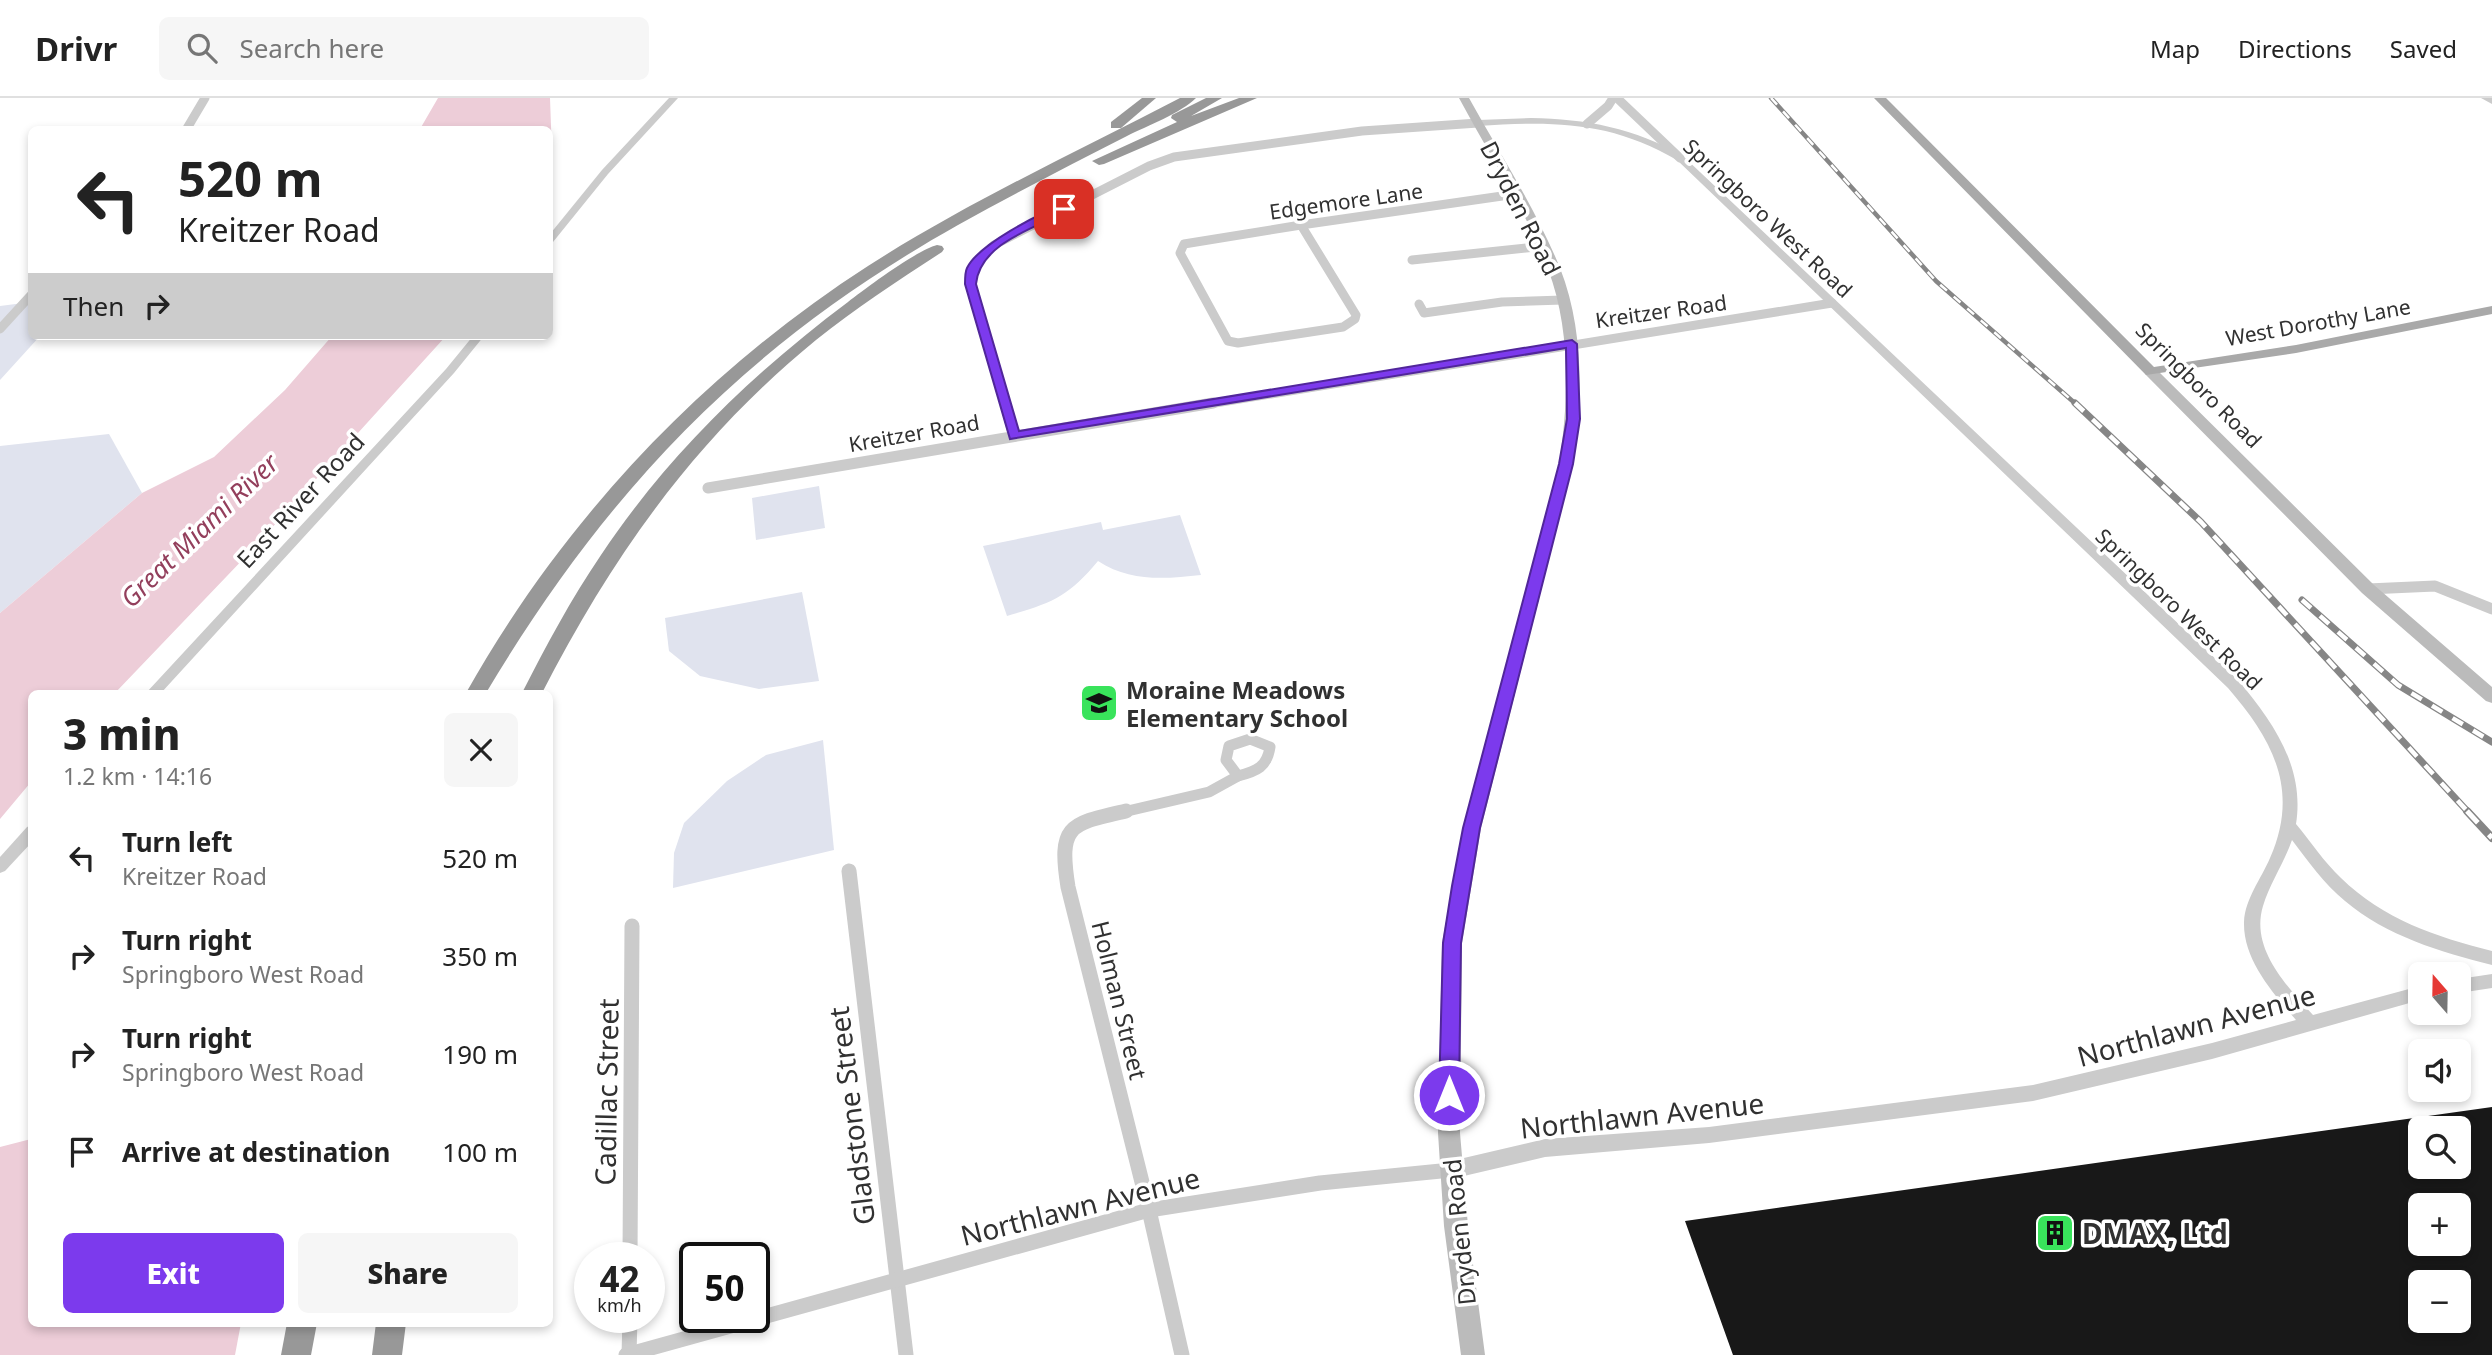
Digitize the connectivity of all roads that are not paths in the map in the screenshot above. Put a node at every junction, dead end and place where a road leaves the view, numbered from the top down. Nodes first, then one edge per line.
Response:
1 (205, 98) edge
2 (674, 98) edge
3 (1150, 98) edge
4 (1190, 98) edge
5 (1216, 98) edge
6 (1251, 98) edge
7 (1464, 98) edge
8 (1615, 98) edge
9 (1880, 98) edge
10 (2485, 98) edge
11 (2492, 101) edge
12 (1478, 122) junction
13 (1587, 124) junction
14 (188, 126) edge
15 (1680, 158) junction
16 (1097, 162) junction
17 (1516, 194) junction
18 (1301, 226) junction
19 (936, 233) junction
20 (553, 236) edge
21 (1545, 246) junction
22 (1412, 260) dead end
23 (28, 298) edge
24 (1563, 300) junction
25 (1832, 303) junction
26 (1419, 304) dead end
27 (2492, 310) edge
28 (0, 329) edge
29 (476, 340) edge
30 (1572, 344) junction
31 (2151, 372) junction
32 (1014, 436) junction
33 (708, 488) dead end
34 (2368, 589) junction
35 (2492, 609) edge
36 (156, 690) edge
37 (478, 690) edge
38 (534, 690) edge
39 (2486, 692) edge
40 (1238, 776) dead end
41 (2289, 826) junction
42 (28, 836) edge
43 (0, 867) edge
44 (849, 871) dead end
45 (632, 926) dead end
46 (2492, 958) edge
47 (2492, 981) edge
48 (2471, 984) edge
49 (2408, 996) edge
50 (2309, 1023) junction
51 (1451, 1170) junction
52 (1149, 1210) junction
53 (630, 1242) edge
54 (897, 1279) junction
55 (301, 1327) edge
56 (390, 1327) edge
57 (629, 1333) edge
58 (296, 1355) edge
59 (387, 1355) edge
60 (628, 1355) edge
61 (906, 1355) edge
62 (1181, 1355) edge
63 (1473, 1355) edge

1 - 14 street
2 - 20 street
3 - 19 highway
4 - 19 highway
5 - 16 highway
6 - 16 highway
7 - 12 main road, Dryden Road
8 - 13 street
8 - 15 street
9 - 31 main road, Springboro Road
10 - 11 street
12 - 13 street, Springboro West Road
12 - 17 main road, Dryden Road
12 - 32 street, Springboro West Road
13 - 15 street, Springboro West Road
15 - 25 street, Springboro West Road
16 - 38 highway
17 - 18 street, Edgemore Lane
17 - 21 main road, Dryden Road
18 - 18 street, Edgemore Lane
19 - 37 highway
21 - 22 street
21 - 24 main road, Dryden Road
23 - 28 street
24 - 26 street
24 - 30 main road, Dryden Road
25 - 30 street, Kreitzer Road
25 - 41 street, Springboro West Road
27 - 31 main road, West Dorothy Lane
29 - 36 street, East River Road
30 - 32 street, Kreitzer Road
30 - 51 main road, Dryden Road
31 - 34 main road, Springboro Road
32 - 33 street, Kreitzer Road
34 - 35 street
34 - 39 main road, Springboro Road
40 - 52 street, Holman Street
41 - 46 street
41 - 50 street
42 - 43 street
44 - 54 street, Gladstone Street
45 - 53 street, Cadillac Street
47 - 48 street
49 - 50 street, Northlawn Avenue
50 - 51 street, Northlawn Avenue
51 - 52 street, Northlawn Avenue
51 - 63 main road, Dryden Road
52 - 54 street, Northlawn Avenue
52 - 62 street, Holman Street
54 - 60 street, Northlawn Avenue
54 - 61 street, Gladstone Street
55 - 58 highway
56 - 59 highway
57 - 60 street

